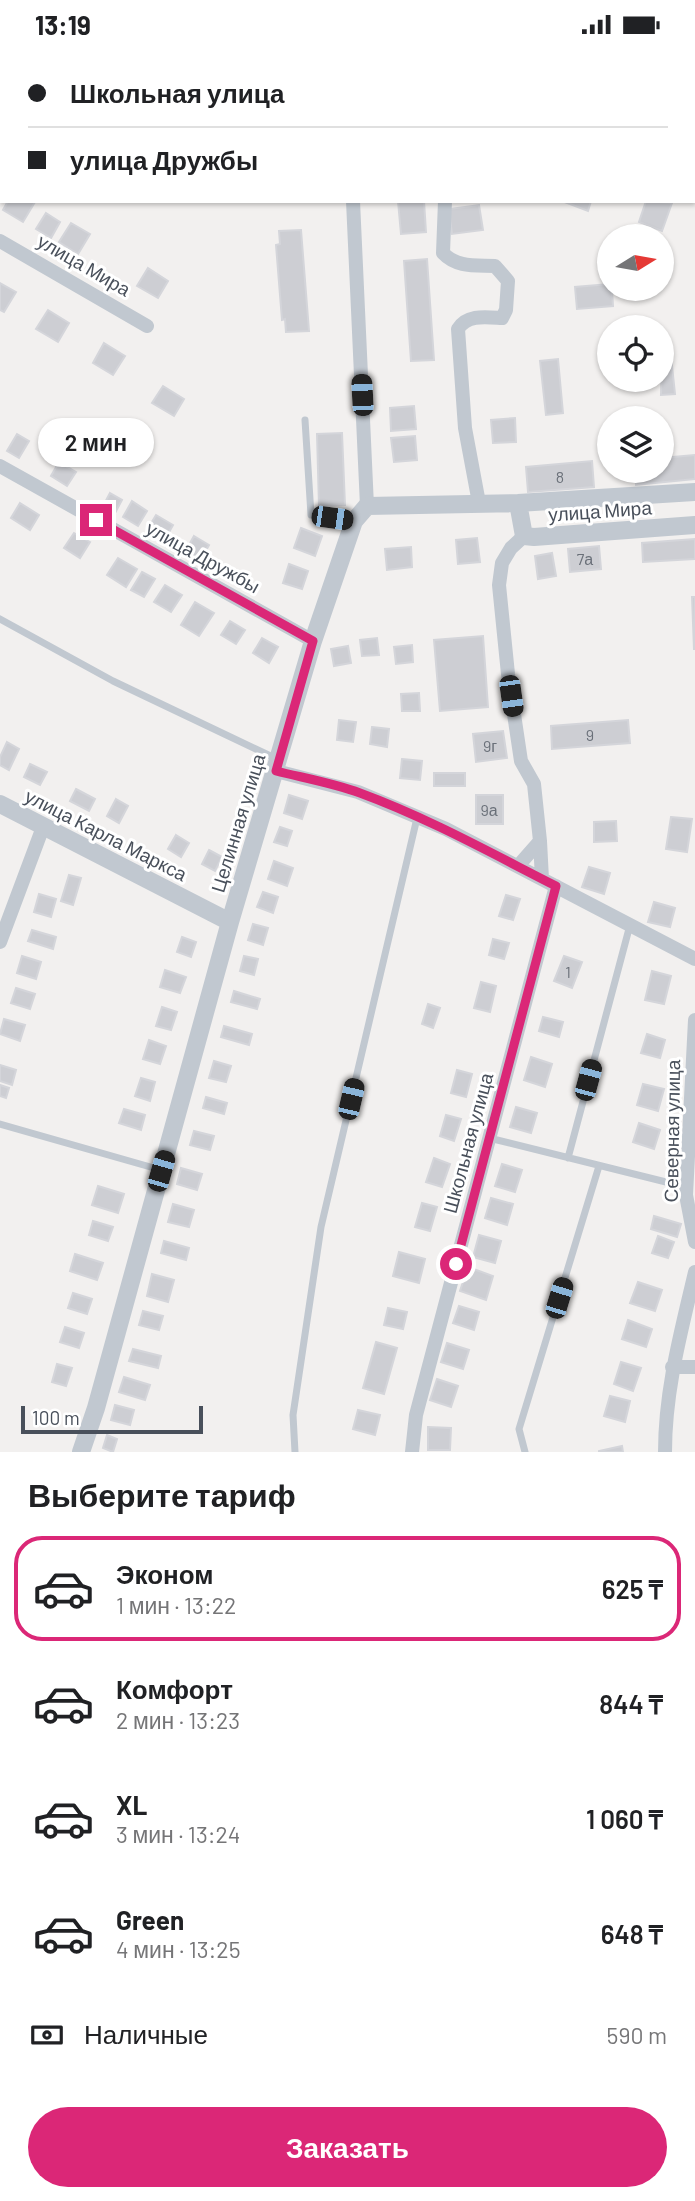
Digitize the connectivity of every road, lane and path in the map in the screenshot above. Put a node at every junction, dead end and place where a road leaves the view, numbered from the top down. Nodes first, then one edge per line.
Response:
1 (353, 203) edge
2 (445, 203) edge
3 (0, 241) edge
4 (147, 326) dead end
5 (305, 420) dead end
6 (0, 466) edge
7 (695, 492) edge
8 (480, 503) junction
9 (518, 503) junction
10 (367, 506) junction
11 (354, 521) junction
12 (695, 525) edge
13 (524, 536) junction
14 (0, 619) edge
15 (313, 641) junction
16 (278, 765) junction
17 (0, 804) edge
18 (418, 817) junction
19 (43, 827) junction
20 (540, 841) junction
21 (518, 866) junction
22 (542, 879) junction
23 (556, 886) junction
24 (230, 922) junction
25 (630, 925) junction
26 (0, 942) edge
27 (667, 945) junction
28 (695, 953) edge
29 (695, 960) edge
30 (695, 1020) edge
31 (0, 1124) edge
32 (489, 1138) junction
33 (568, 1158) junction
34 (599, 1166) junction
35 (161, 1171) junction
36 (690, 1188) edge
37 (695, 1242) edge
38 (695, 1272) edge
39 (672, 1367) junction
40 (695, 1367) edge
41 (81, 1452) edge
42 (295, 1452) edge
43 (412, 1452) edge
44 (525, 1452) edge
45 (665, 1452) edge

1 - 10 street
2 - 8 street
3 - 4 street, улица Мира
5 - 11 lane
6 - 15 street, улица Дружбы
7 - 9 street
8 - 9 street
8 - 10 street
9 - 13 street, улица Мира
10 - 11 street, Целинная улица
11 - 15 street, Целинная улица
12 - 13 street, улица Мира
13 - 20 street
14 - 16 lane
15 - 16 street, Целинная улица
16 - 18 street
16 - 24 street, Целинная улица
17 - 19 street, улица Карла Маркса
18 - 21 street
18 - 42 lane
19 - 24 street, улица Карла Маркса
19 - 26 street
20 - 21 street
20 - 22 street
21 - 22 street
22 - 23 street
23 - 25 street
23 - 32 street, Школьная улица
24 - 35 street, Целинная улица
25 - 27 street
25 - 33 lane
27 - 28 lane
27 - 29 street
30 - 36 street, Северная улица
31 - 35 lane
32 - 33 lane
32 - 43 street, Школьная улица
33 - 34 lane
34 - 36 lane
34 - 44 lane
35 - 41 street, Целинная улица
36 - 37 street, Северная улица
38 - 39 street
39 - 40 street
39 - 45 street

